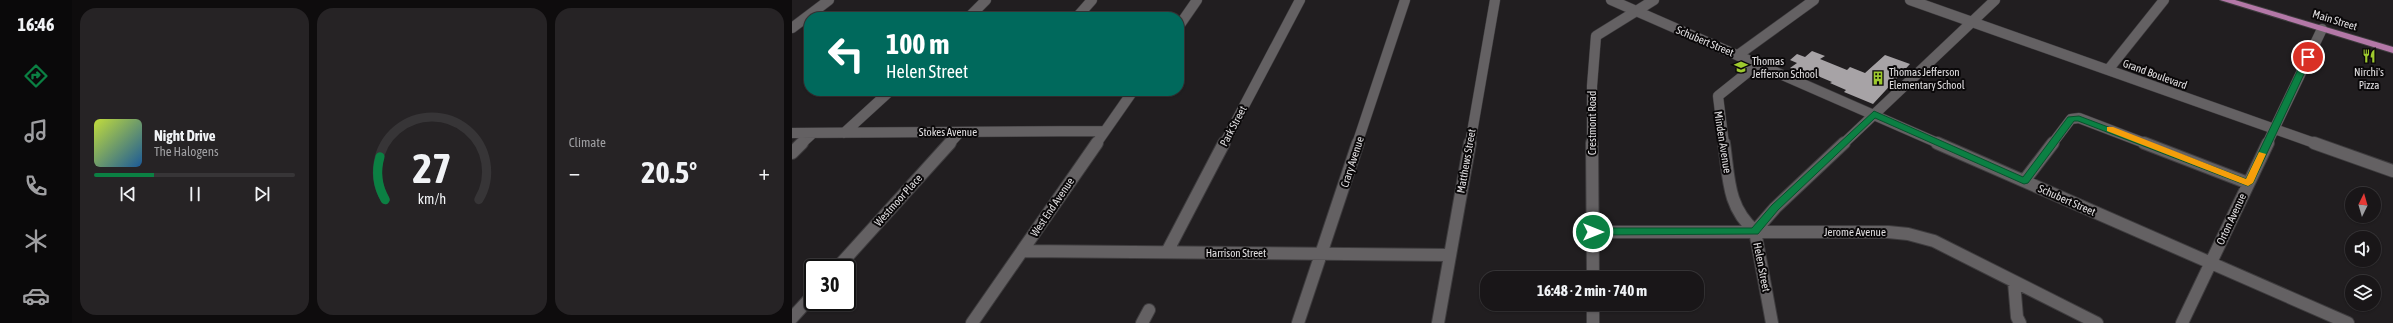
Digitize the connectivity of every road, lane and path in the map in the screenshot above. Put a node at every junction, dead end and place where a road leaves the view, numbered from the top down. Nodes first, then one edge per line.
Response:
1 (830, 0) edge
2 (986, 0) edge
3 (1092, 0) edge
4 (1197, 0) edge
5 (1300, 0) edge
6 (1405, 0) edge
7 (1495, 0) edge
8 (1611, 0) edge
9 (1654, 0) edge
10 (1814, 0) edge
11 (1910, 0) edge
12 (1995, 0) edge
13 (2164, 0) edge
14 (2225, 0) edge
15 (1636, 11) junction
16 (814, 12) edge
17 (974, 12) edge
18 (1081, 12) edge
19 (804, 19) edge
20 (1184, 19) edge
21 (1971, 22) junction
22 (792, 28) edge
23 (2322, 29) junction
24 (2393, 50) edge
25 (1738, 55) junction
26 (1758, 64) junction
27 (2108, 70) junction
28 (885, 96) edge
29 (1129, 96) edge
30 (1874, 114) junction
31 (2274, 129) junction
32 (1104, 131) junction
33 (960, 132) junction
34 (792, 133) edge
35 (812, 133) junction
36 (844, 133) junction
37 (792, 152) edge
38 (2393, 172) edge
39 (2024, 181) junction
40 (2248, 183) junction
41 (1593, 232) junction
42 (1755, 232) junction
43 (1022, 251) junction
44 (1167, 252) junction
45 (1321, 254) junction
46 (1449, 255) junction
47 (845, 259) edge
48 (2210, 263) junction
49 (1593, 271) edge
50 (2014, 282) junction
51 (804, 305) edge
52 (1149, 310) dead end
53 (1593, 311) edge
54 (792, 318) edge
55 (972, 323) edge
56 (1142, 323) edge
57 (1298, 323) edge
58 (1438, 323) edge
59 (1592, 323) edge
60 (1772, 323) edge
61 (2020, 323) edge
62 (2097, 323) edge
63 (2182, 323) edge
64 (2348, 323) edge

1 - 16 street
2 - 17 street
3 - 18 street
4 - 20 street
5 - 44 street, Park Street
6 - 45 street, Crary Avenue
7 - 46 street, Matthews Street
8 - 15 street, Schubert Street
9 - 15 street, Crestmont Road
10 - 25 street
11 - 21 street, Grand Boulevard
12 - 21 street, Helen Street
13 - 27 street
14 - 23 main road, Main Street
15 - 25 street, Schubert Street
15 - 41 street, Crestmont Road
19 - 22 street
21 - 27 street, Grand Boulevard
21 - 30 street, Helen Street
23 - 24 main road, Main Street
23 - 31 street, Orton Avenue
25 - 26 street, Schubert Street
26 - 30 street, Schubert Street
26 - 42 street, Minden Avenue
27 - 31 street, Grand Boulevard
28 - 36 street
29 - 32 street, West End Avenue
30 - 39 street, Schubert Street
30 - 42 street, Helen Street
31 - 38 street, Grand Boulevard
31 - 40 street, Orton Avenue
32 - 33 street, Stokes Avenue
32 - 43 street, West End Avenue
33 - 36 street, Stokes Avenue
33 - 47 street, Westmoor Place
34 - 35 street, Stokes Avenue
35 - 36 street, Stokes Avenue
35 - 37 street
39 - 40 street
39 - 48 street, Schubert Street
40 - 48 street, Orton Avenue
41 - 42 street, Jerome Avenue
41 - 49 street, Crestmont Road
42 - 50 street, Jerome Avenue
42 - 60 street, Helen Street
43 - 44 street, Harrison Street
43 - 55 street, West End Avenue
44 - 45 street, Harrison Street
45 - 46 street, Harrison Street
45 - 57 street, Crary Avenue
46 - 58 street, Matthews Street
48 - 63 street, Orton Avenue
48 - 64 street, Schubert Street
50 - 61 street
50 - 62 street, Jerome Avenue
51 - 54 street
52 - 56 street
53 - 59 street

